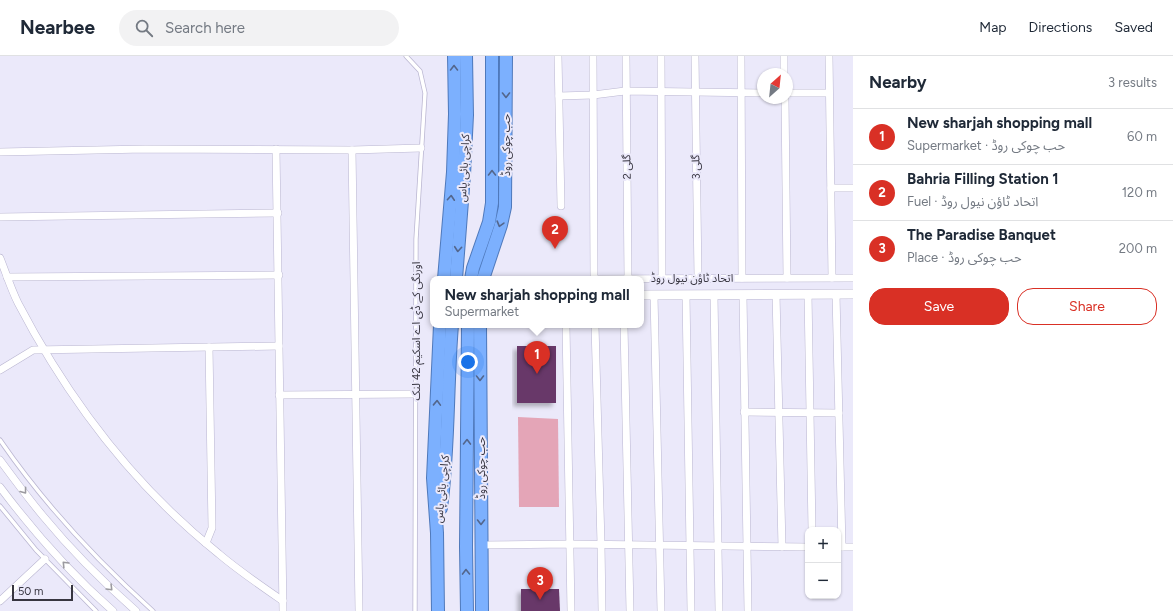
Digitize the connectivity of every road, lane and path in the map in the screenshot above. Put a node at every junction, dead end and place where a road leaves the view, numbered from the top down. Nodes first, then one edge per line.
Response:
1 (406, 56) edge
2 (454, 56) edge
3 (466, 56) edge
4 (492, 56) edge
5 (506, 56) edge
6 (558, 56) edge
7 (593, 56) edge
8 (626, 56) edge
9 (661, 56) edge
10 (695, 56) edge
11 (741, 56) edge
12 (784, 56) edge
13 (829, 56) edge
14 (784, 68) edge
15 (626, 91) junction
16 (661, 92) junction
17 (695, 92) junction
18 (741, 92) junction
19 (757, 92) edge
20 (793, 93) edge
21 (829, 93) junction
22 (593, 95) junction
23 (559, 96) junction
24 (784, 104) edge
25 (421, 148) junction
26 (276, 150) junction
27 (352, 150) junction
28 (0, 152) edge
29 (831, 188) junction
30 (853, 188) edge
31 (561, 206) dead end
32 (278, 213) junction
33 (0, 217) edge
34 (0, 258) edge
35 (279, 275) junction
36 (444, 276) edge
37 (456, 276) edge
38 (472, 276) edge
39 (484, 276) edge
40 (594, 276) edge
41 (628, 276) edge
42 (7, 277) junction
43 (698, 278) junction
44 (742, 278) junction
45 (787, 278) junction
46 (832, 278) junction
47 (853, 278) edge
48 (644, 279) edge
49 (662, 279) junction
50 (776, 294) junction
51 (808, 294) junction
52 (836, 294) junction
53 (853, 294) edge
54 (644, 295) edge
55 (654, 295) junction
56 (686, 295) junction
57 (714, 295) junction
58 (743, 295) junction
59 (440, 328) edge
60 (452, 328) edge
61 (468, 328) edge
62 (480, 328) edge
63 (566, 328) edge
64 (595, 328) edge
65 (624, 328) edge
66 (279, 346) junction
67 (209, 347) junction
68 (45, 350) junction
69 (0, 370) edge
70 (416, 394) junction
71 (279, 395) junction
72 (356, 395) junction
73 (744, 412) junction
74 (779, 412) junction
75 (810, 412) junction
76 (839, 413) junction
77 (0, 440) edge
78 (0, 460) edge
79 (0, 487) edge
80 (439, 498) junction
81 (0, 506) edge
82 (812, 527) edge
83 (840, 527) edge
84 (206, 543) junction
85 (570, 544) junction
86 (601, 544) junction
87 (481, 545) junction
88 (629, 545) junction
89 (660, 545) junction
90 (691, 545) junction
91 (717, 546) junction
92 (746, 546) junction
93 (782, 547) junction
94 (805, 547) edge
95 (841, 547) edge
96 (853, 547) edge
97 (45, 559) junction
98 (0, 601) edge
99 (283, 601) junction
100 (96, 611) edge
101 (113, 611) edge
102 (136, 611) edge
103 (153, 611) edge
104 (283, 611) edge
105 (359, 611) edge
106 (415, 611) edge
107 (438, 611) edge
108 (467, 611) edge
109 (482, 611) edge
110 (571, 611) edge
111 (602, 611) edge
112 (630, 611) edge
113 (661, 611) edge
114 (691, 611) edge
115 (719, 611) edge
116 (748, 611) edge

1 - 25 lane, اورنگی کے ڈی اے اسکیم 42 لنک
36 -> 2 highway, کراچی بائی پاس
3 -> 37 highway, کراچی بائی پاس
38 -> 4 highway
5 -> 39 highway, حب چوکی روڈ
6 - 23 street
7 - 22 street
8 - 15 street, گلی 2
9 - 16 street
10 - 17 street, گلی 3
11 - 18 street
12 - 14 street
13 - 21 street
15 - 16 street
15 - 22 street
15 - 41 street, گلی 2
16 - 17 street
16 - 49 street
17 - 18 street
17 - 43 street, گلی 3
18 - 19 street
18 - 44 street
20 - 21 street
21 - 29 street
22 - 23 street
22 - 40 street, اتحاد ٹاؤن نیول روڈ
23 - 31 street
24 - 45 street
25 - 27 street
25 - 70 lane, اورنگی کے ڈی اے اسکیم 42 لنک
26 - 27 street
26 - 28 street
26 - 32 street
27 - 72 street
29 - 30 street
29 - 46 street
32 - 33 street
32 - 35 street
34 - 42 street
35 - 42 street
35 - 66 street
42 - 68 street
43 - 44 street, اتحاد ٹاؤن نیول روڈ
43 - 49 street, اتحاد ٹاؤن نیول روڈ
44 - 45 street, اتحاد ٹاؤن نیول روڈ
45 - 46 street, اتحاد ٹاؤن نیول روڈ
46 - 47 street, اتحاد ٹاؤن نیول روڈ
48 - 49 street, اتحاد ٹاؤن نیول روڈ
50 - 51 street
50 - 58 street
50 - 74 street
51 - 52 street
51 - 75 street
52 - 53 street
52 - 76 street
54 - 55 street
55 - 56 street
55 - 89 street
56 - 57 street
56 - 90 street
57 - 58 street
57 - 91 street
58 - 73 street
80 -> 59 highway, کراچی بائی پاس
60 - 80 highway, کراچی بائی پاس
108 -> 61 highway
62 -> 87 highway, حب چوکی روڈ
63 - 85 street
64 - 86 street
65 - 88 street
66 - 67 street
66 - 71 street
67 - 68 street
67 - 84 street
68 - 69 street
68 - 84 street
70 - 72 street
70 - 106 lane, اورنگی کے ڈی اے اسکیم 42 لنک
71 - 72 street
71 - 99 street
72 - 105 street
73 - 74 street
73 - 92 street
74 - 75 street
74 - 93 street
75 - 76 street
75 - 82 street
76 - 83 street
77 - 103 lane
78 -> 102 street
101 -> 79 street
80 - 107 highway, کراچی بائی پاس
81 - 97 lane
84 - 99 street
85 - 86 street
85 - 87 street
85 - 110 street
86 - 88 street
86 - 111 street
87 - 109 highway, حب چوکی روڈ
88 - 89 street
88 - 112 street
89 - 90 street
89 - 113 street
90 - 91 street
90 - 114 street
91 - 92 street
91 - 115 street
92 - 93 street
92 - 116 street
93 - 94 street
95 - 96 street
97 - 98 street
97 - 100 lane
99 - 104 street

